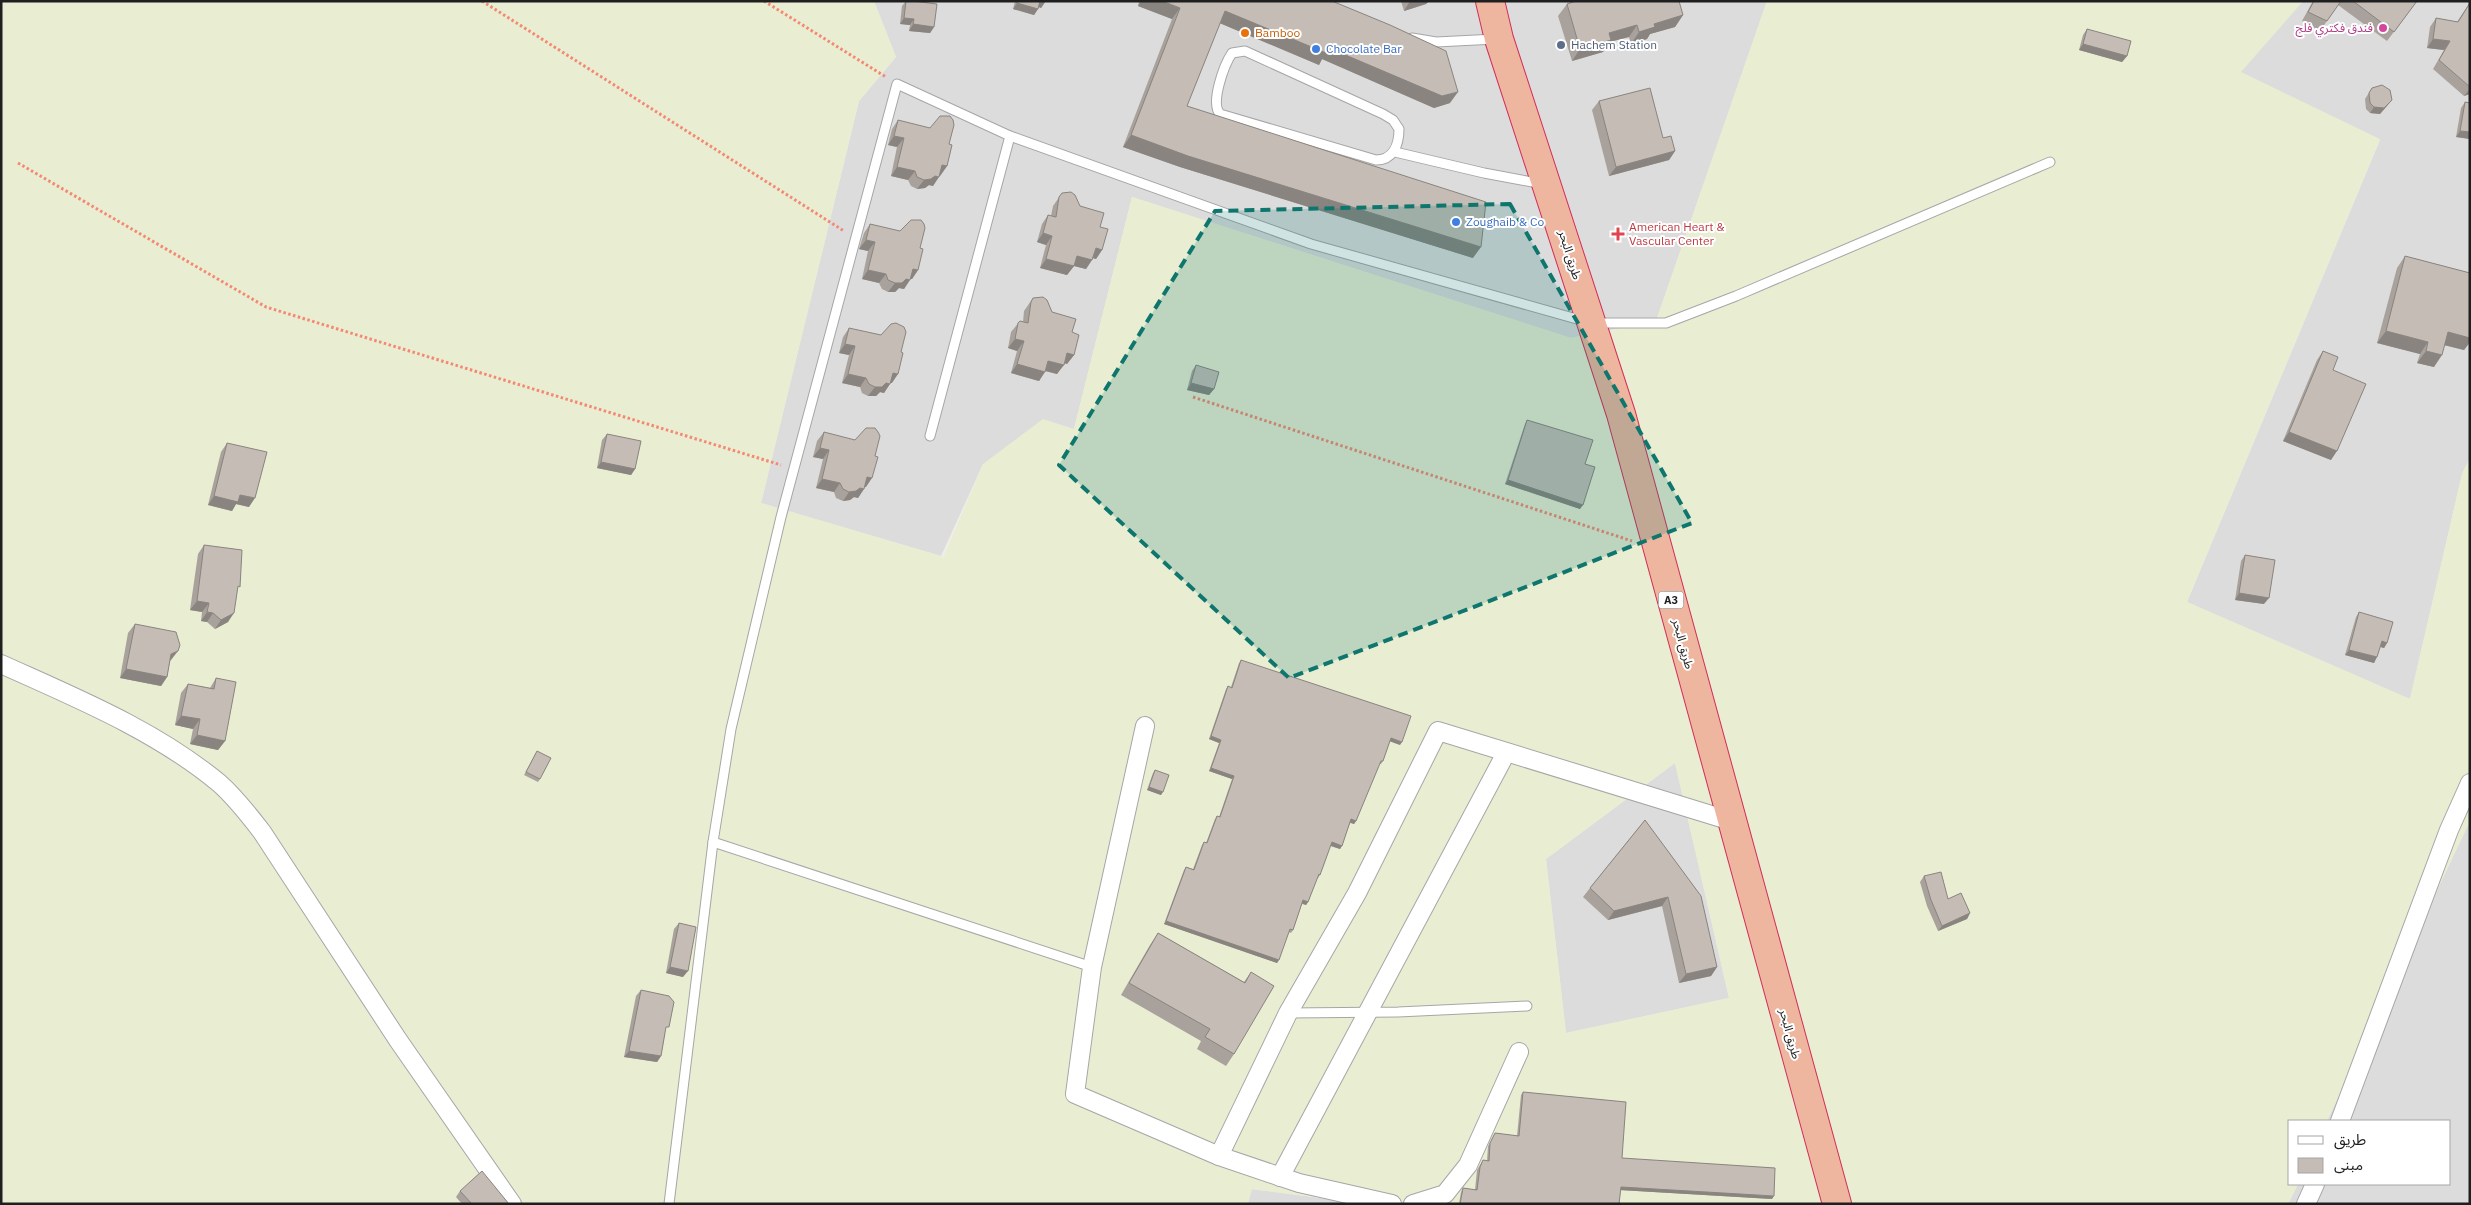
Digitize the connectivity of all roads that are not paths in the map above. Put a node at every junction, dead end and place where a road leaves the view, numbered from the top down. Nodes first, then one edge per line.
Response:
1 (1490, 1) edge
2 (1402, 37) edge
3 (1499, 39) junction
4 (1010, 136) junction
5 (1394, 152) junction
6 (2050, 162) dead end
7 (1548, 185) junction
8 (1591, 323) junction
9 (930, 436) dead end
10 (1, 664) edge
11 (1145, 726) dead end
12 (1506, 753) junction
13 (2470, 783) edge
14 (1731, 822) junction
15 (713, 842) junction
16 (1092, 967) junction
17 (1527, 1006) dead end
18 (1370, 1012) junction
19 (1288, 1013) junction
20 (1520, 1052) dead end
21 (2340, 1120) edge
22 (1219, 1156) junction
23 (1280, 1176) junction
24 (2314, 1185) edge
25 (512, 1204) edge
26 (669, 1204) edge
27 (1392, 1204) edge
28 (1413, 1204) edge
29 (1837, 1204) edge
30 (2306, 1204) edge

1 - 3 highway, طريق البحر / A3
2 - 3 lane
3 - 7 highway, طريق البحر / A3
4 - 8 lane
4 - 9 lane
4 - 15 lane
5 - 5 lane
5 - 7 lane
6 - 8 lane
7 - 8 highway, طريق البحر / A3
8 - 14 highway, طريق البحر / A3
10 - 25 street
11 - 16 street
12 - 14 street
12 - 18 street
12 - 19 street
13 - 21 street
14 - 29 highway, طريق البحر / A3
15 - 16 lane
15 - 26 lane
16 - 22 street
17 - 18 lane
18 - 19 lane
18 - 23 street
19 - 22 street
20 - 28 street
22 - 23 street
23 - 27 street
24 - 30 street

